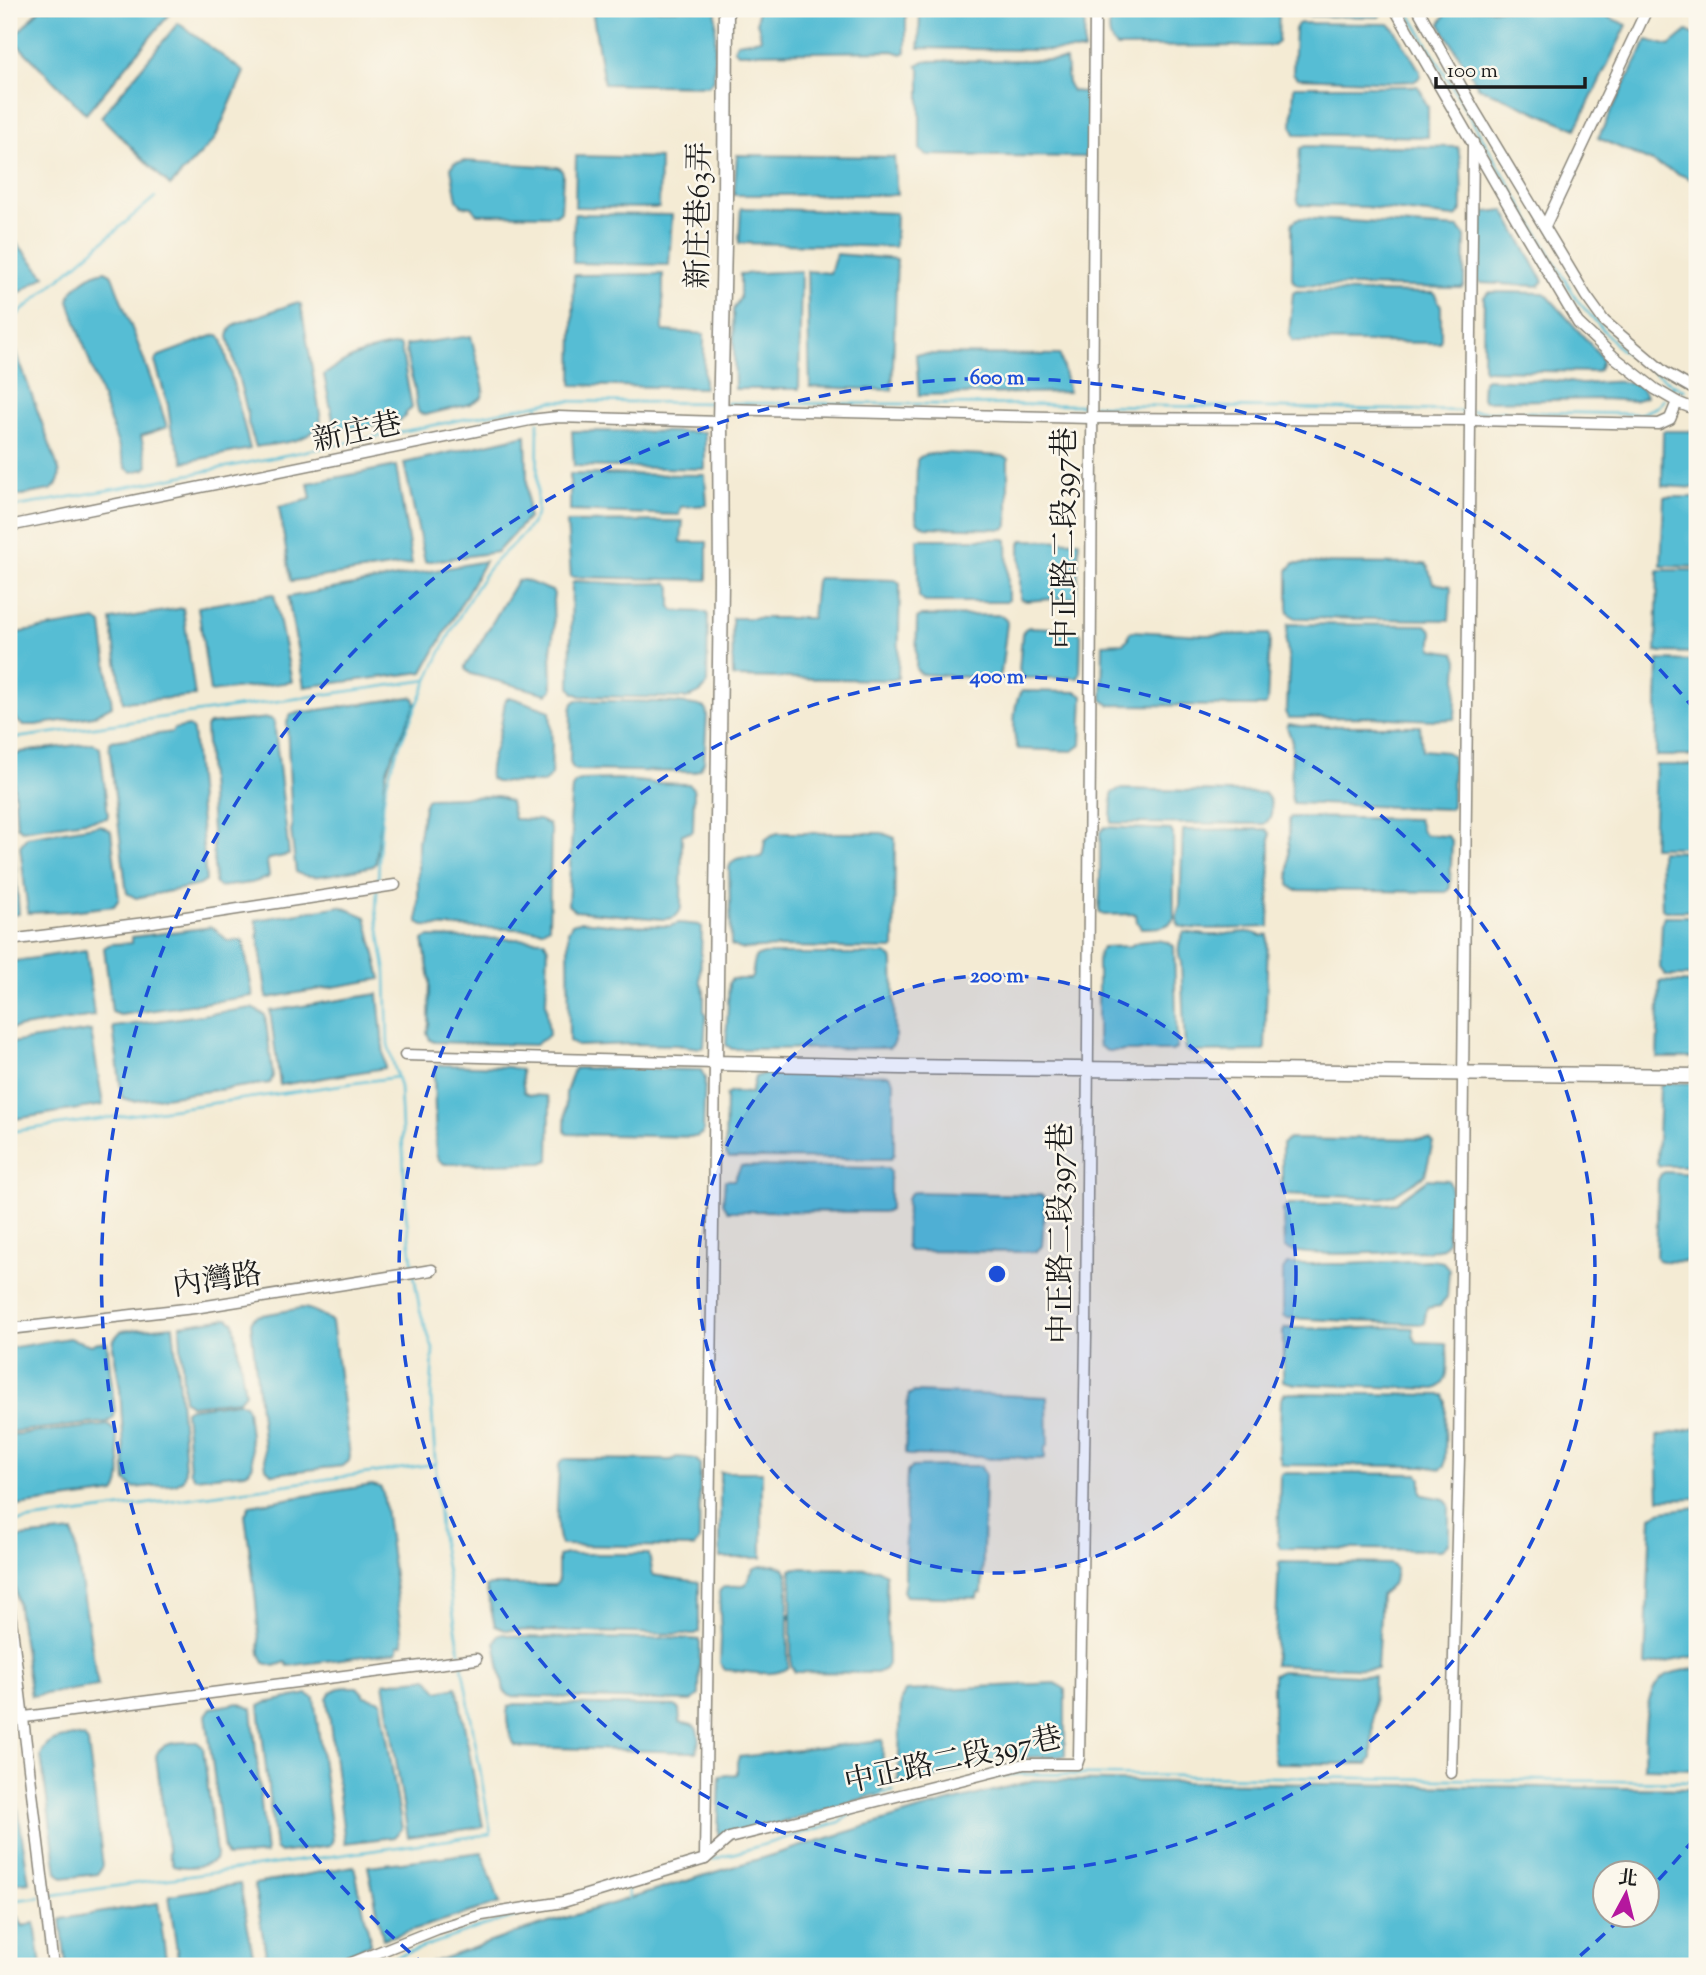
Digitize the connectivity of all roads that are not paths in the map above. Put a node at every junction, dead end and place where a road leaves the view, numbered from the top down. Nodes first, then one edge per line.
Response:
1 (726, 9) edge
2 (1095, 9) edge
3 (1395, 9) edge
4 (1418, 9) edge
5 (1647, 9) edge
6 (1473, 142) junction
7 (1545, 226) junction
8 (1697, 391) edge
9 (1677, 402) junction
10 (1697, 410) edge
11 (720, 416) junction
12 (1091, 418) junction
13 (1469, 420) junction
14 (9, 526) edge
15 (394, 885) dead end
16 (9, 940) edge
17 (405, 1055) dead end
18 (715, 1063) junction
19 (1087, 1068) junction
20 (1464, 1073) junction
21 (1697, 1076) edge
22 (432, 1270) dead end
23 (9, 1329) edge
24 (9, 1603) edge
25 (476, 1659) dead end
26 (24, 1717) junction
27 (9, 1719) edge
28 (1451, 1773) dead end
29 (705, 1859) junction
30 (53, 1966) edge
31 (344, 1966) edge

1 - 11 street, 新庄巷63弄
2 - 12 street, 中正路二段397巷
3 - 6 street
4 - 7 street
5 - 7 street
6 - 9 street
6 - 13 street
7 - 8 street
9 - 10 street
9 - 13 street, 新庄巷
11 - 12 street, 新庄巷
11 - 14 street, 新庄巷
11 - 18 street
12 - 13 street, 新庄巷
12 - 19 street, 中正路二段397巷
13 - 20 street
15 - 16 street
17 - 18 street
18 - 19 street
18 - 29 street
19 - 20 street
19 - 29 street, 中正路二段397巷
20 - 21 street
20 - 28 street
22 - 23 street, 內灣路
24 - 26 street
25 - 26 street
26 - 27 street
26 - 30 street
29 - 31 street, 中正路二段397巷

